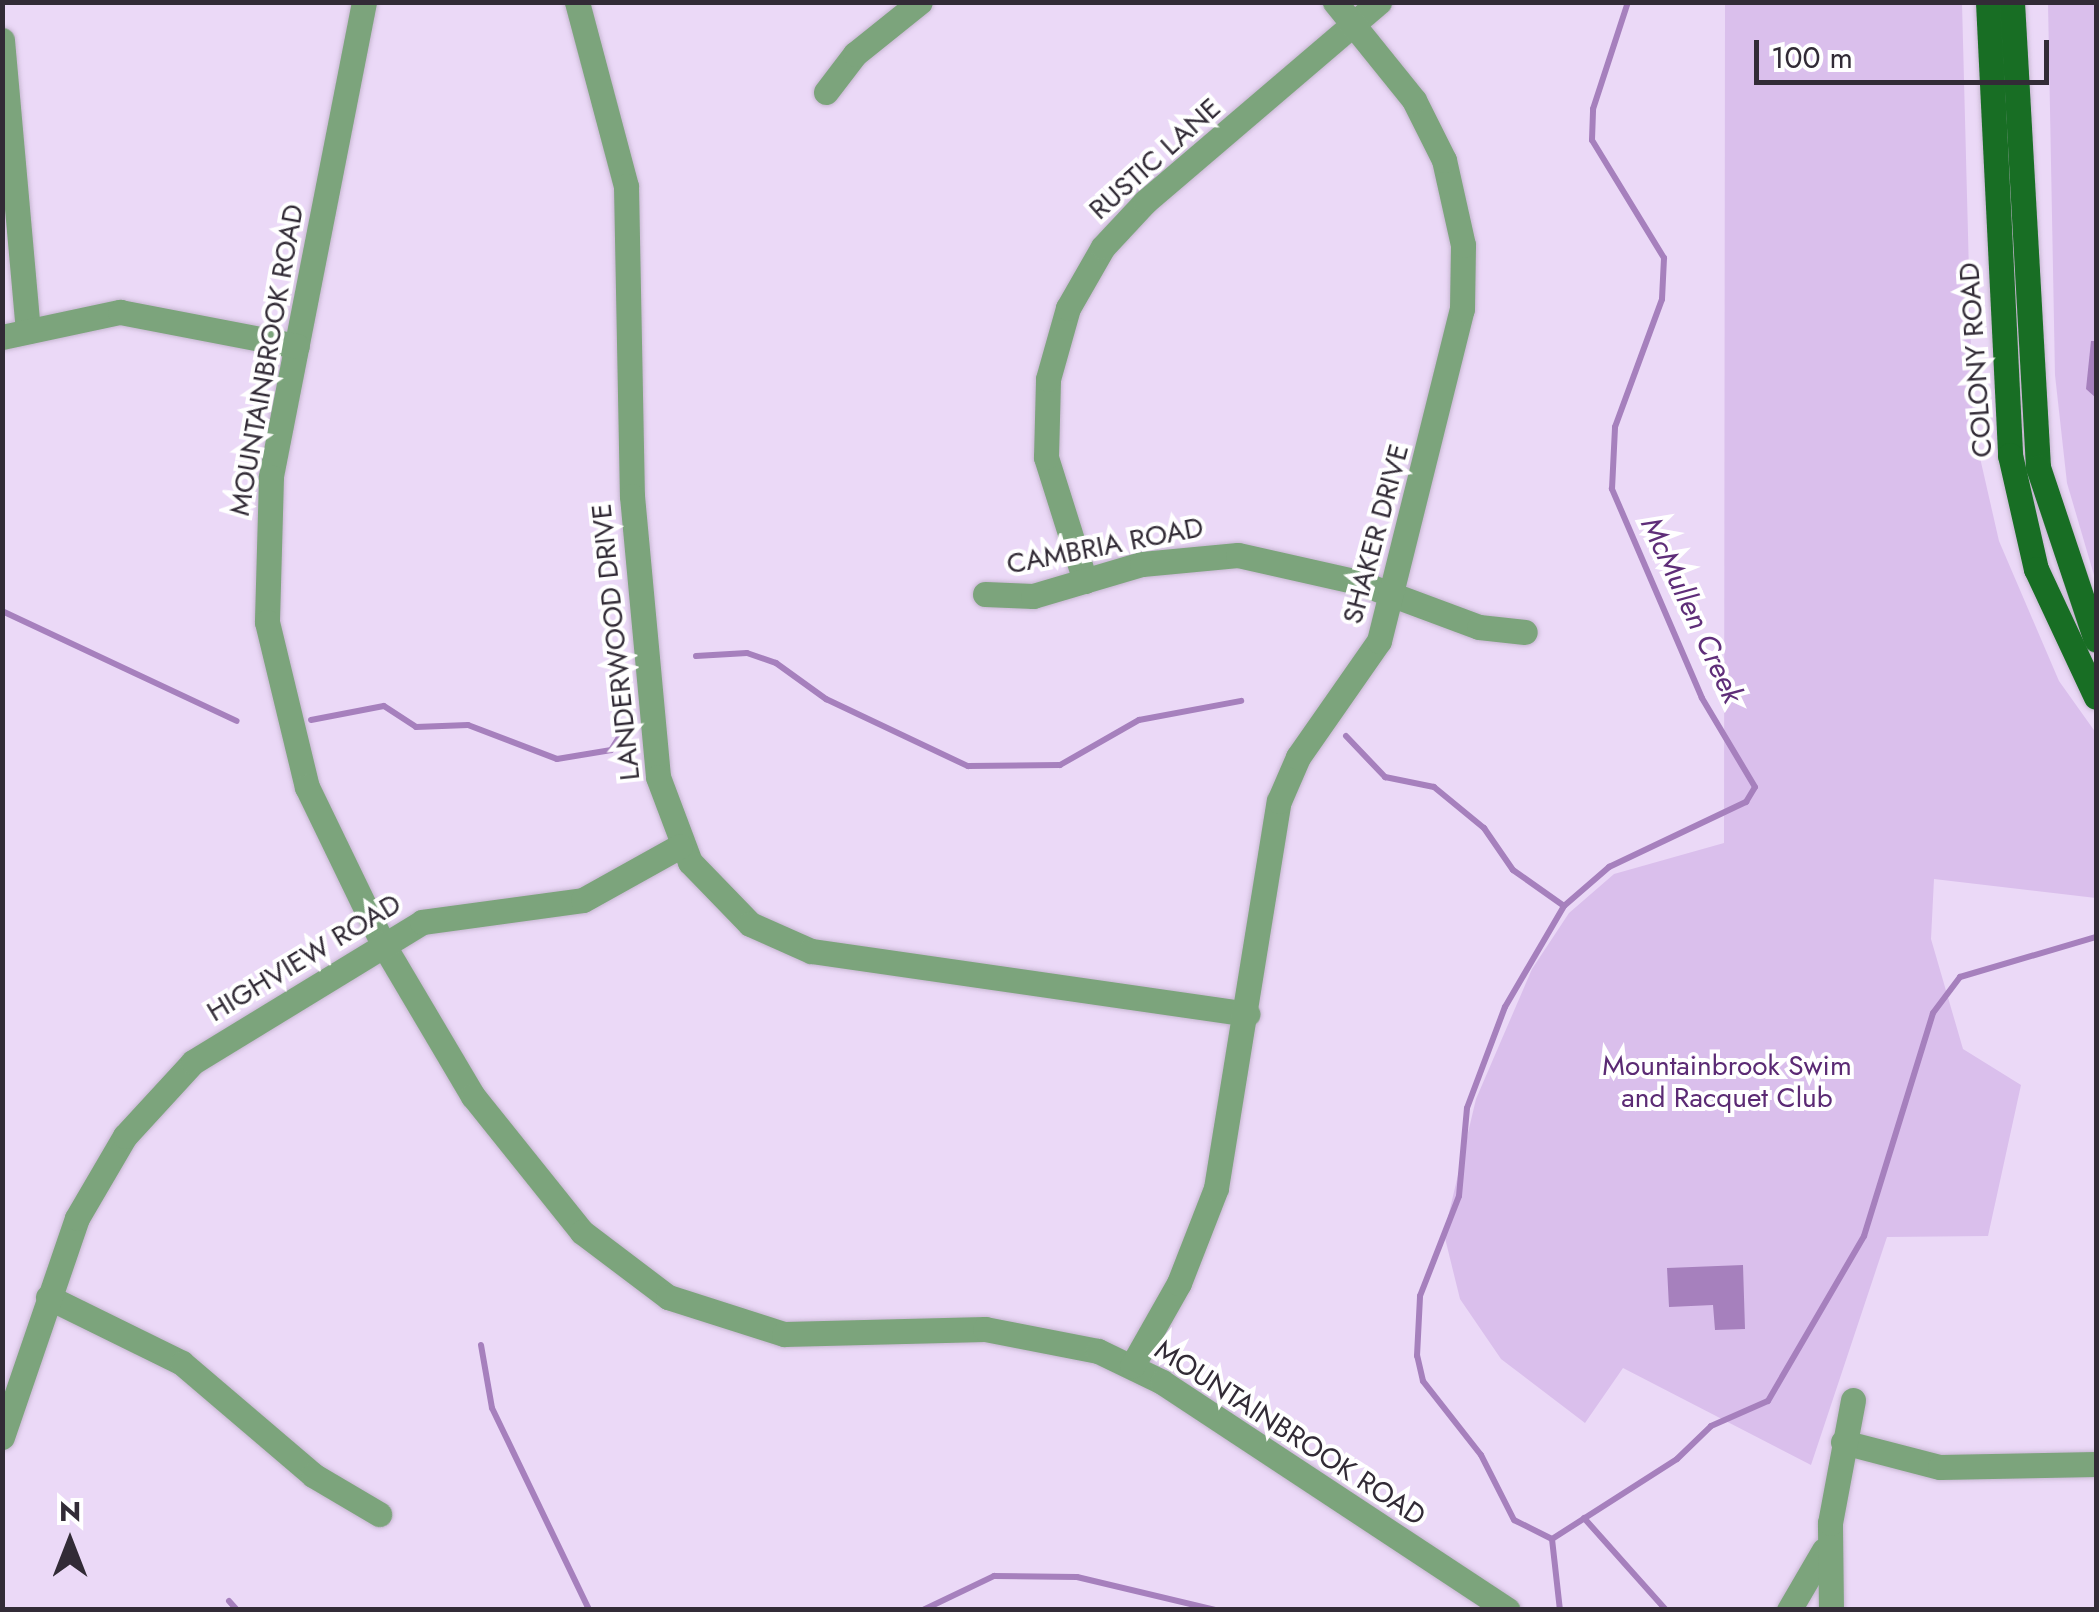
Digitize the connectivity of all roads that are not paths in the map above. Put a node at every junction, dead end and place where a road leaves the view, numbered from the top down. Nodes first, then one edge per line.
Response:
1 (364, 2) edge
2 (577, 2) edge
3 (920, 2) edge
4 (1335, 2) edge
5 (1379, 2) edge
6 (1988, 2) edge
7 (2012, 2) edge
8 (1356, 23) junction
9 (2, 40) edge
10 (826, 92) dead end
11 (15, 333) edge
12 (297, 346) junction
13 (1085, 581) junction
14 (985, 594) dead end
15 (1394, 594) junction
16 (1525, 632) dead end
17 (2096, 640) edge
18 (2096, 697) edge
19 (680, 846) junction
20 (382, 944) junction
21 (1247, 1014) junction
22 (48, 1298) junction
23 (1132, 1366) junction
24 (1854, 1400) dead end
25 (2, 1436) edge
26 (1843, 1442) junction
27 (2096, 1464) edge
28 (379, 1514) dead end
29 (1830, 1524) junction
30 (1508, 1610) edge
31 (1789, 1610) edge
32 (1830, 1610) edge

1 - 12 street, MOUNTAINBROOK ROAD
2 - 19 street, LANDERWOOD DRIVE
3 - 10 street
4 - 8 street, SHAKER DRIVE
5 - 8 street, RUSTIC LANE
6 - 18 main road, COLONY ROAD
7 - 17 main road, COLONY ROAD
8 - 13 street, RUSTIC LANE
8 - 15 street, SHAKER DRIVE
9 - 11 street
11 - 12 street
12 - 20 street, MOUNTAINBROOK ROAD
13 - 14 street, CAMBRIA ROAD
13 - 15 street, CAMBRIA ROAD
15 - 16 street, CAMBRIA ROAD
15 - 21 street, SHAKER DRIVE
19 - 20 street, HIGHVIEW ROAD
19 - 21 street, LANDERWOOD DRIVE
20 - 22 street, HIGHVIEW ROAD
20 - 23 street, MOUNTAINBROOK ROAD
21 - 23 street, SHAKER DRIVE
22 - 25 street, HIGHVIEW ROAD
22 - 28 street
23 - 30 street, MOUNTAINBROOK ROAD
24 - 26 street
26 - 27 street
26 - 29 street
29 - 31 street
29 - 32 street

